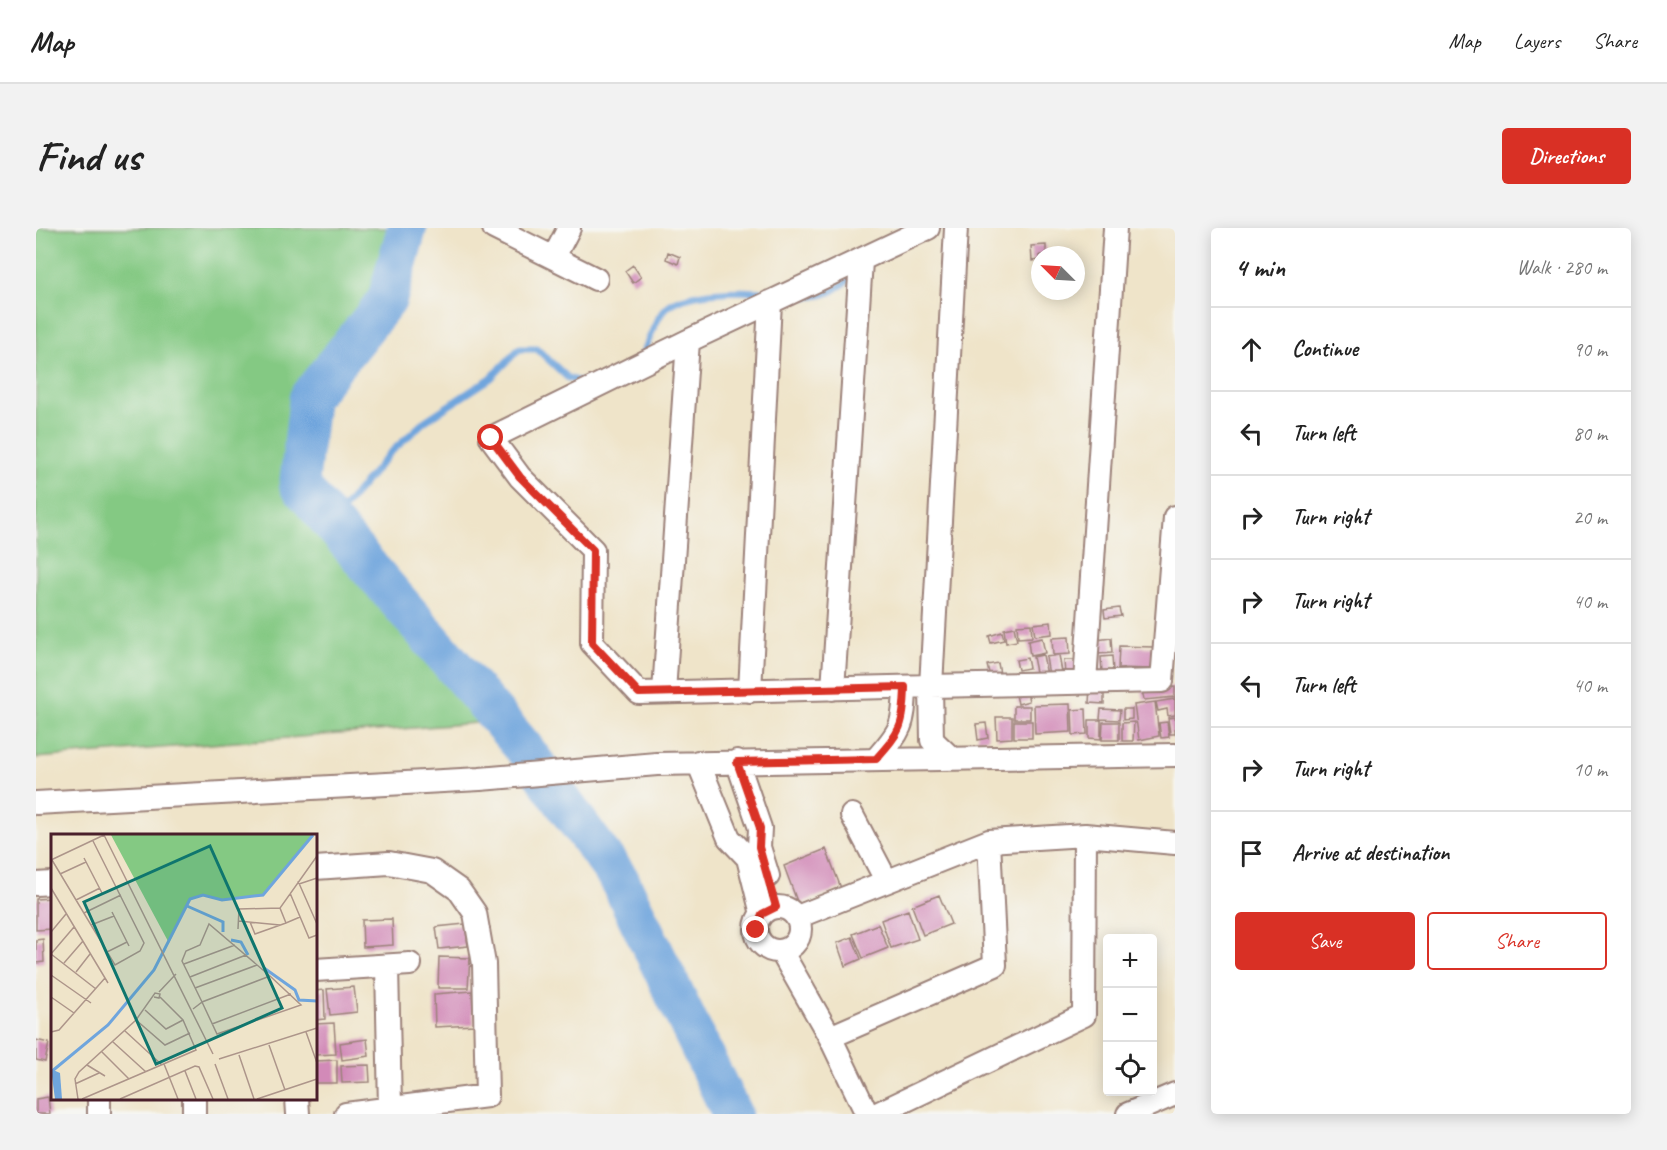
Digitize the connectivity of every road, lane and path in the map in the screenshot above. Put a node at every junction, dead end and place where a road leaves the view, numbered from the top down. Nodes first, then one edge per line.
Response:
1 (494, 228) edge
2 (568, 228) edge
3 (928, 228) edge
4 (956, 228) edge
5 (1115, 228) edge
6 (554, 257) junction
7 (861, 261) junction
8 (596, 279) dead end
9 (770, 302) junction
10 (688, 341) junction
11 (1175, 517) edge
12 (1085, 682) junction
13 (931, 686) junction
14 (905, 687) junction
15 (833, 689) junction
16 (750, 691) junction
17 (664, 692) junction
18 (1175, 755) edge
19 (951, 758) junction
20 (876, 759) junction
21 (698, 762) junction
22 (737, 762) junction
23 (36, 803) edge
24 (852, 815) dead end
25 (1085, 835) junction
26 (989, 841) junction
27 (1175, 843) edge
28 (316, 868) edge
29 (886, 880) junction
30 (51, 883) edge
31 (36, 884) edge
32 (769, 910) junction
33 (797, 917) junction
34 (782, 951) junction
35 (410, 964) dead end
36 (387, 966) junction
37 (316, 970) edge
38 (830, 1037) junction
39 (1175, 1094) edge
40 (297, 1099) edge
41 (390, 1108) junction
42 (298, 1114) edge
43 (346, 1114) edge
44 (867, 1114) edge
45 (876, 1114) edge
46 (1128, 1114) edge

1 - 6 street
2 - 6 street
3 - 7 street
4 - 13 street
5 - 12 street
6 - 8 street
7 - 9 street
7 - 15 street
9 - 10 street
9 - 16 street
10 - 17 street
10 - 17 street
11 - 12 street
12 - 13 street
13 - 14 street
13 - 19 street
14 - 15 street
14 - 20 street
15 - 16 street
16 - 17 street
18 - 19 street
19 - 20 street
20 - 22 street
21 - 22 street
21 - 23 street
21 - 32 street
22 - 32 street
24 - 29 street
25 - 26 street
25 - 27 street
25 - 45 street
26 - 29 street
26 - 38 street
28 - 41 street
29 - 33 street
30 - 31 street
32 - 33 street
32 - 34 street
33 - 34 street
34 - 38 street
35 - 36 street
36 - 37 street
36 - 41 street
38 - 44 street
39 - 46 street
40 - 42 street
41 - 43 street

